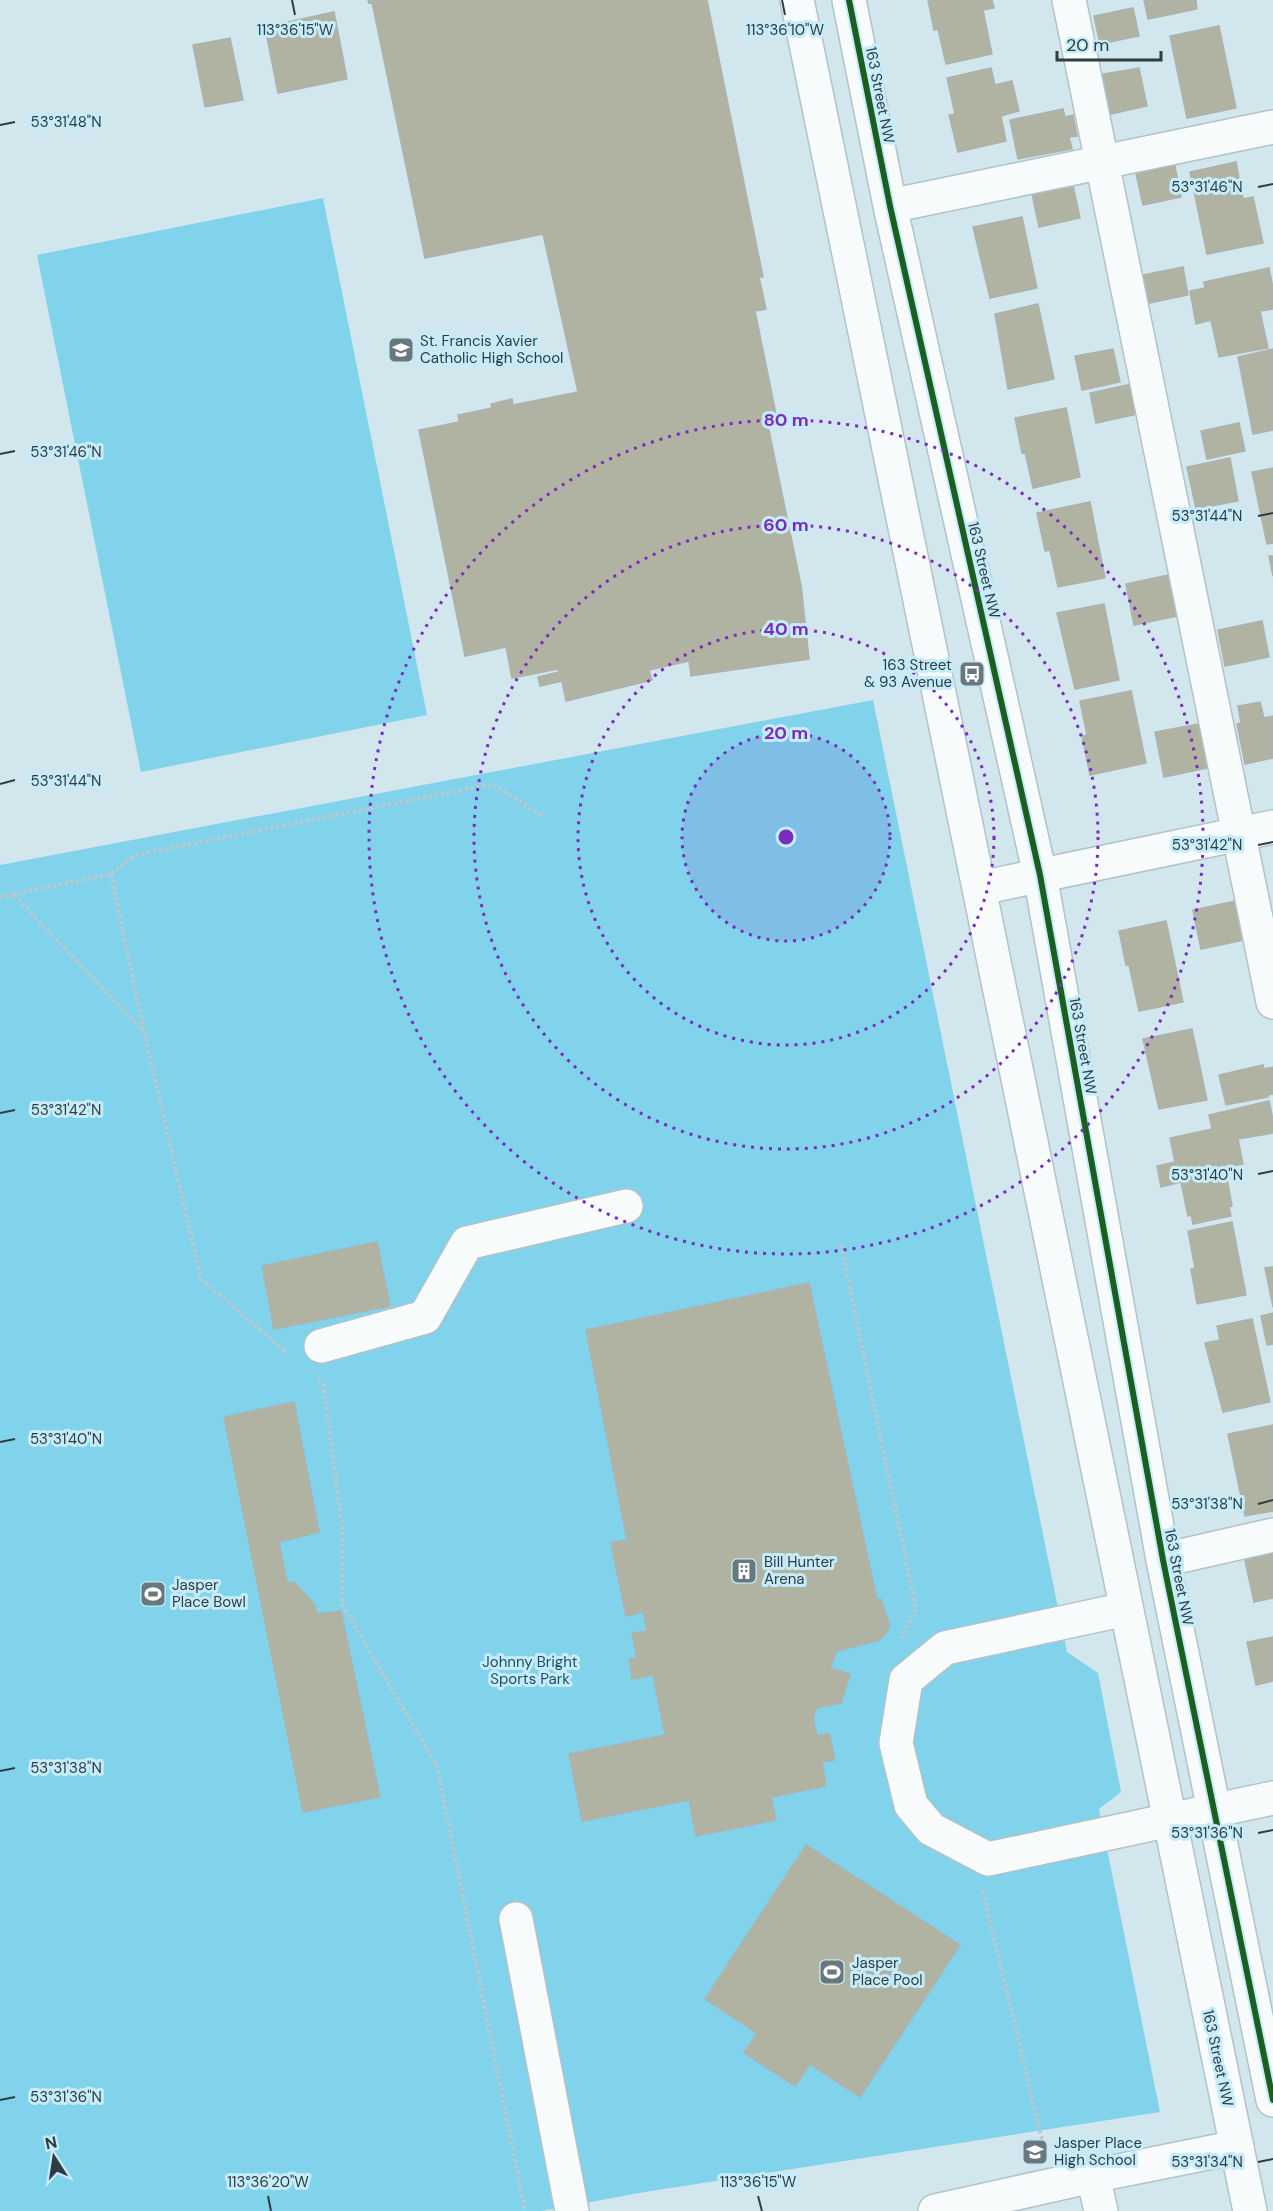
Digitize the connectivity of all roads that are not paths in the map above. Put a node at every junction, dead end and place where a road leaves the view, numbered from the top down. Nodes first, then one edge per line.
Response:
1 (796, 0) edge
2 (849, 0) edge
3 (1069, 0) edge
4 (1273, 127) edge
5 (1101, 163) junction
6 (890, 206) junction
7 (1273, 827) edge
8 (1238, 834) junction
9 (1040, 875) junction
10 (980, 888) junction
11 (1273, 1002) edge
12 (626, 1206) dead end
13 (317, 1361) road end
14 (1273, 1535) edge
15 (1163, 1560) junction
16 (1126, 1609) junction
17 (1273, 1798) edge
18 (1214, 1812) junction
19 (1170, 1821) junction
20 (516, 1919) dead end
21 (1273, 2100) edge
22 (1237, 2147) junction
23 (1093, 2176) junction
24 (572, 2211) edge
25 (935, 2211) edge
26 (1101, 2211) edge
27 (1250, 2211) edge

1 - 10 street, 163 Street NW
2 - 6 street, 163 Street NW
3 - 5 street
4 - 5 street
5 - 6 street
5 - 8 street
6 - 9 street, 163 Street NW
7 - 8 street
8 - 9 street
8 - 11 street
9 - 10 street
9 - 15 street, 163 Street NW
10 - 16 street, 163 Street NW
12 - 13 street
14 - 15 street
15 - 18 street, 163 Street NW
16 - 19 street, 163 Street NW
16 - 19 street
17 - 18 street
18 - 19 street
18 - 21 street, 163 Street NW
19 - 22 street, 163 Street NW
20 - 24 street
22 - 23 street
22 - 27 street, 163 Street NW
23 - 25 street
23 - 26 street

